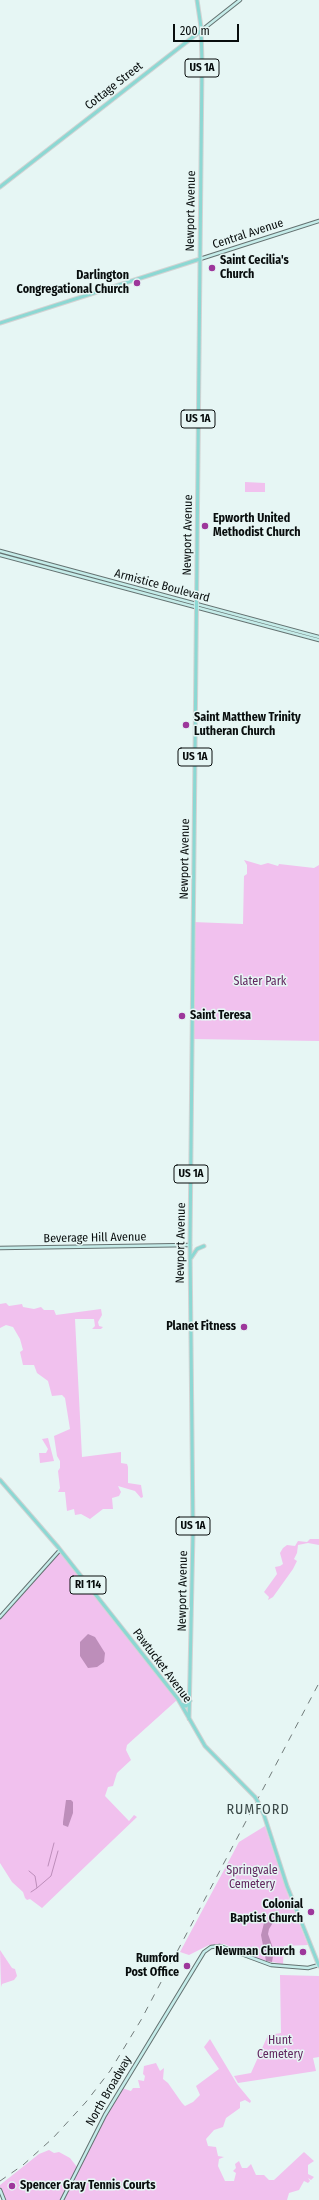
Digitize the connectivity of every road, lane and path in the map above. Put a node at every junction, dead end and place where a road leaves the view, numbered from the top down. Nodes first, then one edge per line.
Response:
1 (198, 0) edge
2 (240, 0) edge
3 (202, 30) junction
4 (0, 187) edge
5 (319, 221) edge
6 (200, 259) junction
7 (0, 323) edge
8 (0, 551) edge
9 (0, 555) edge
10 (196, 606) junction
11 (319, 637) edge
12 (319, 640) edge
13 (190, 1245) junction
14 (204, 1246) dead end
15 (0, 1248) edge
16 (190, 1260) junction
17 (0, 1480) edge
18 (60, 1550) junction
19 (0, 1617) edge
20 (190, 1701) junction
21 (180, 1703) junction
22 (189, 1719) junction
23 (319, 1965) edge
24 (0, 2190) edge
25 (4, 2200) edge
26 (62, 2200) edge

1 - 3 main road, Newport Avenue / US 1A
2 - 3 main road, Cottage Street
3 - 4 main road, Cottage Street
3 - 6 main road, Newport Avenue / US 1A
5 - 6 main road, Central Avenue
6 - 7 main road, Central Avenue
6 - 10 main road, Newport Avenue / US 1A
8 - 10 main road, Armistice Boulevard
9 - 10 main road, Armistice Boulevard
10 - 11 main road, Armistice Boulevard
10 - 12 main road, Armistice Boulevard
10 - 13 main road, Newport Avenue / US 1A
13 - 15 main road, Beverage Hill Avenue
13 - 16 main road, Newport Avenue / US 1A
14 - 16 main road
16 - 20 main road, Newport Avenue / US 1A
17 - 18 main road, Pawtucket Avenue / RI 114
18 - 19 main road
18 - 21 main road, Pawtucket Avenue / RI 114
20 - 21 main road
20 - 22 main road, Newport Avenue / US 1A
21 - 22 main road, Pawtucket Avenue / RI 114
22 - 23 main road, Pawtucket Avenue, bridge
23 - 26 main road, North Broadway
24 - 25 main road

